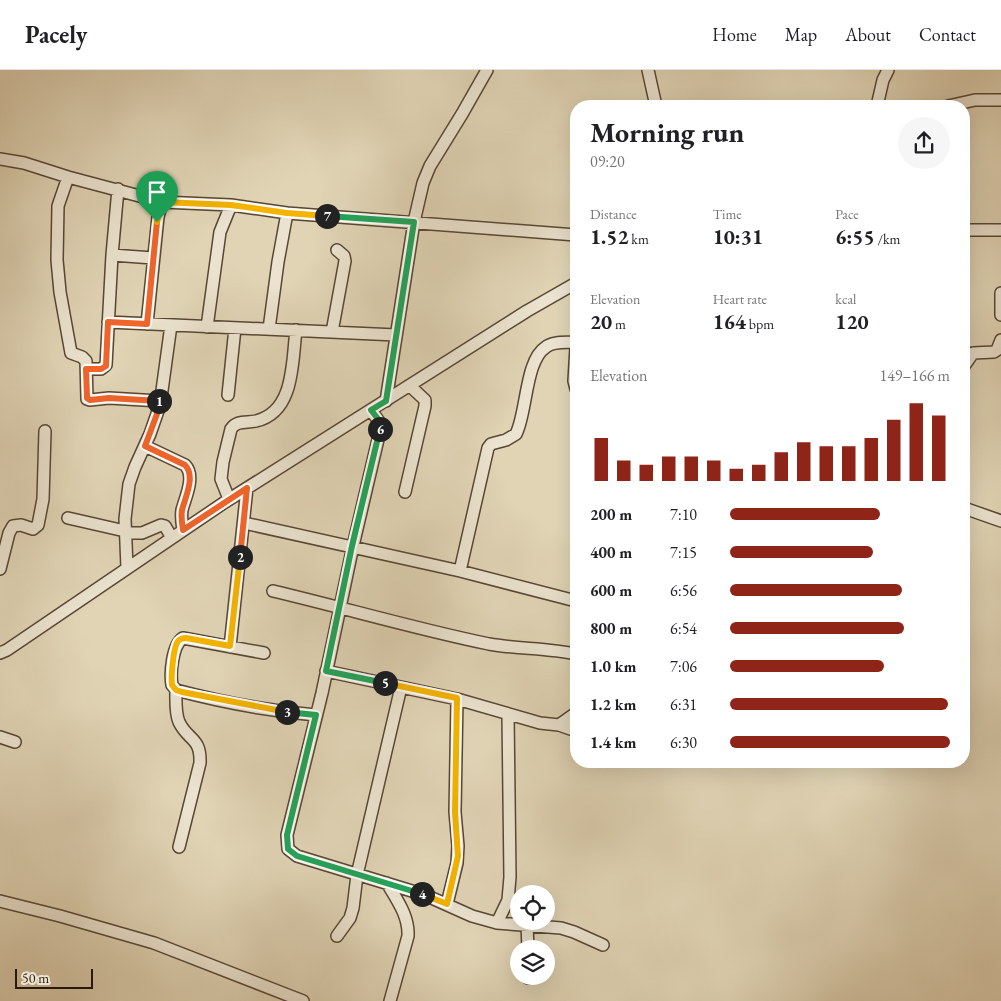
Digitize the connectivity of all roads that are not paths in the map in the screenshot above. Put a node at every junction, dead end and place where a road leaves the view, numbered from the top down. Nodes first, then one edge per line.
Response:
1 (487, 70) edge
2 (648, 70) edge
3 (888, 70) edge
4 (655, 100) edge
5 (878, 100) edge
6 (1001, 100) edge
7 (970, 101) edge
8 (0, 159) edge
9 (68, 177) junction
10 (118, 190) junction
11 (162, 202) junction
12 (231, 205) junction
13 (287, 213) junction
14 (414, 222) junction
15 (970, 230) edge
16 (1001, 230) edge
17 (570, 235) edge
18 (338, 250) dead end
19 (112, 255) junction
20 (153, 258) junction
21 (570, 286) edge
22 (1001, 293) edge
23 (1001, 315) edge
24 (108, 322) junction
25 (147, 324) junction
26 (171, 325) junction
27 (207, 326) junction
28 (235, 328) junction
29 (270, 329) junction
30 (296, 330) junction
31 (332, 332) junction
32 (396, 335) junction
33 (1001, 340) edge
34 (570, 342) edge
35 (970, 356) edge
36 (86, 369) junction
37 (410, 386) junction
38 (228, 395) dead end
39 (160, 401) junction
40 (386, 401) junction
41 (371, 410) junction
42 (45, 431) dead end
43 (145, 446) junction
44 (247, 488) junction
45 (406, 492) dead end
46 (229, 500) junction
47 (970, 510) edge
48 (68, 518) dead end
49 (1001, 521) edge
50 (244, 523) junction
51 (0, 524) edge
52 (13, 526) junction
53 (183, 530) junction
54 (125, 532) junction
55 (172, 538) junction
56 (352, 546) junction
57 (127, 568) junction
58 (0, 569) edge
59 (460, 571) junction
60 (273, 591) dead end
61 (570, 599) edge
62 (340, 607) junction
63 (230, 646) junction
64 (0, 653) edge
65 (264, 653) dead end
66 (570, 653) edge
67 (326, 671) junction
68 (402, 686) junction
69 (176, 690) junction
70 (457, 698) junction
71 (508, 714) junction
72 (316, 715) junction
73 (570, 717) edge
74 (559, 725) junction
75 (570, 729) edge
76 (0, 737) edge
77 (14, 742) dead end
78 (179, 847) dead end
79 (356, 875) junction
80 (387, 883) junction
81 (0, 901) edge
82 (447, 904) junction
83 (497, 923) junction
84 (510, 924) edge
85 (555, 927) edge
86 (337, 936) dead end
87 (603, 945) dead end
88 (302, 1001) edge
89 (390, 1001) edge

1 - 14 street
2 - 4 street
3 - 5 street
6 - 7 street
8 - 9 street
9 - 10 street
9 - 36 street
10 - 11 street
10 - 19 street
11 - 12 street
11 - 20 street
12 - 13 street
12 - 27 street
13 - 14 street
13 - 29 street
14 - 17 street
14 - 32 street
15 - 16 street
18 - 31 street
19 - 20 street
19 - 24 street
20 - 25 street
21 - 37 street
22 - 23 street
24 - 25 street
24 - 36 street
25 - 26 street
26 - 27 street
26 - 39 street
27 - 28 street
28 - 29 street
28 - 38 street
29 - 30 street
30 - 31 street
30 - 46 street
31 - 32 street
32 - 40 street
33 - 35 street
34 - 59 street
36 - 39 street
37 - 40 street
37 - 45 street
39 - 43 street
40 - 41 street
41 - 44 street
41 - 56 street
42 - 52 street
43 - 53 street
43 - 54 street
44 - 46 street
44 - 50 street
46 - 53 street
47 - 49 street
48 - 54 street
50 - 56 street
50 - 63 street
51 - 52 street
52 - 58 street
53 - 55 street
54 - 55 street
54 - 57 street
55 - 57 street
56 - 59 street
56 - 62 street
57 - 64 street
59 - 61 street
60 - 62 street
62 - 66 street
62 - 67 street
63 - 65 street
63 - 69 street
67 - 68 street
67 - 72 street
68 - 70 street
68 - 79 street
69 - 72 street
69 - 78 street
70 - 71 street
70 - 82 street
71 - 74 street
71 - 83 street
72 - 79 street
73 - 74 street
74 - 75 street
76 - 77 street
79 - 80 street
79 - 86 street
80 - 82 street
80 - 89 street
81 - 88 street
82 - 83 street
83 - 84 street
85 - 87 street

